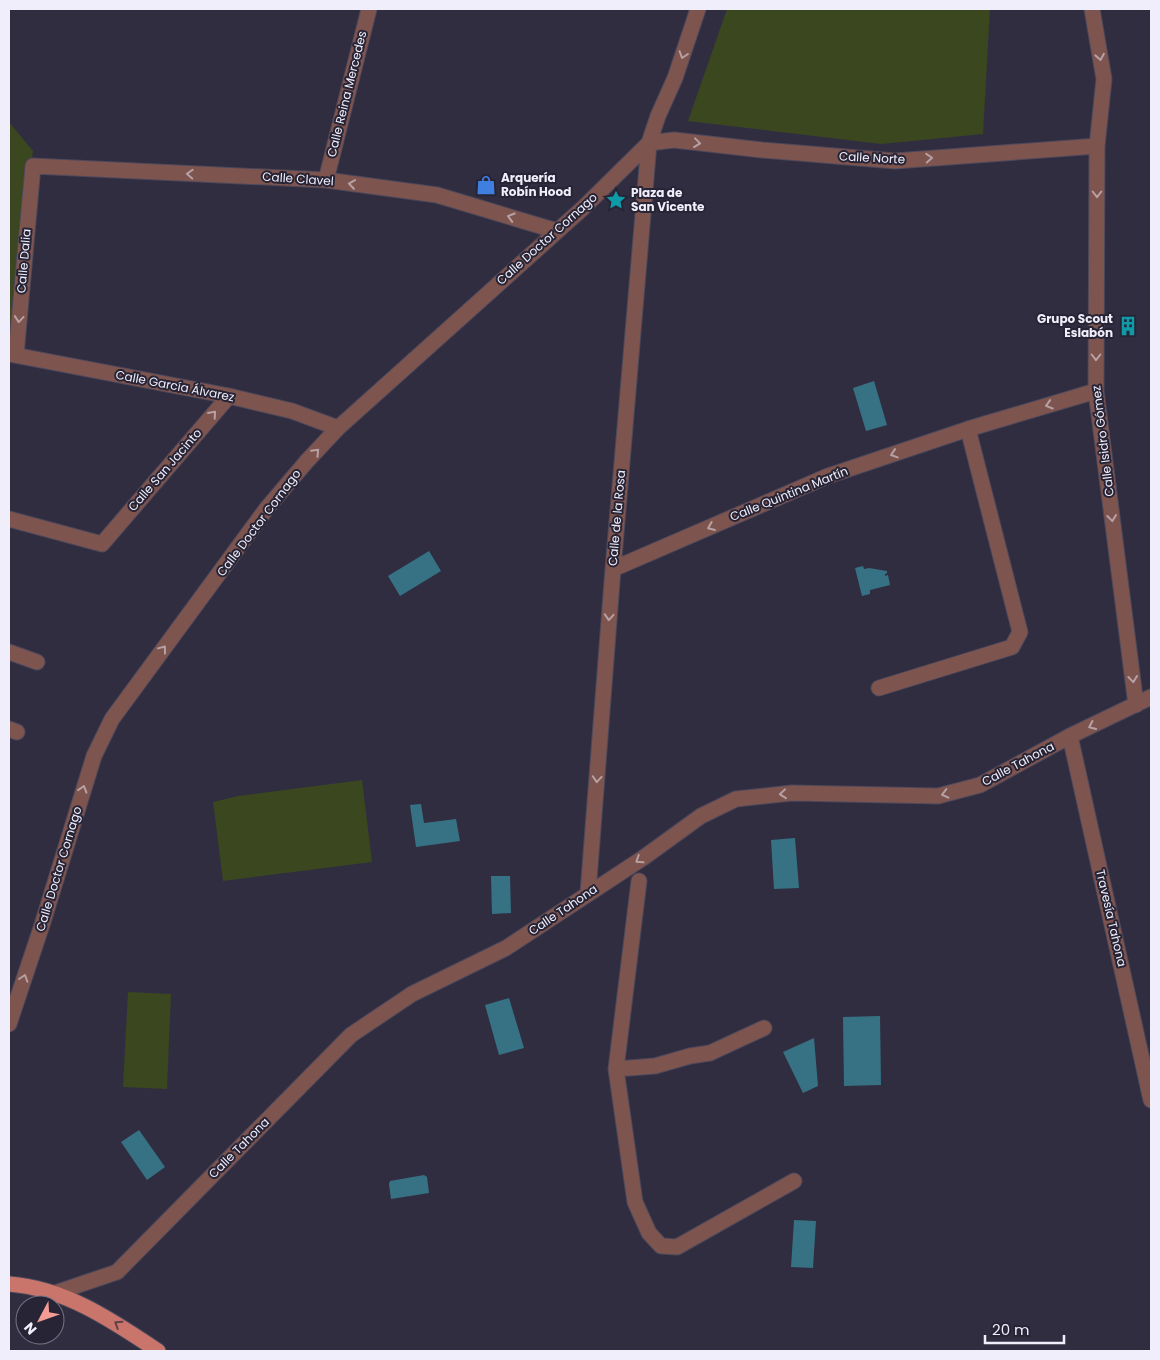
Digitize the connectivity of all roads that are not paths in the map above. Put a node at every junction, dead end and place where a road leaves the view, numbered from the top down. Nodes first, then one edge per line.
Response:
1 (369, 9) edge
2 (698, 9) edge
3 (1092, 9) edge
4 (649, 143) junction
5 (1097, 146) junction
6 (33, 166) joint
7 (326, 180) junction
8 (557, 231) junction
9 (12, 354) edge
10 (1096, 390) junction
11 (229, 396) junction
12 (338, 428) junction
13 (968, 429) junction
14 (9, 519) edge
15 (613, 569) junction
16 (9, 652) edge
17 (36, 662) dead end
18 (879, 688) dead end
19 (1151, 698) edge
20 (1136, 705) junction
21 (1070, 736) junction
22 (639, 881) dead end
23 (588, 893) junction
24 (9, 1024) edge
25 (764, 1028) dead end
26 (616, 1069) junction
27 (1151, 1100) edge
28 (794, 1181) dead end
29 (9, 1284) edge
30 (55, 1293) junction
31 (158, 1351) edge

1 - 7 street, Calle Reina Mercedes
2 -> 4 street, Calle Doctor Cornago
3 -> 5 street, Calle Isidro Gómez
4 -> 5 street, Calle Norte
4 - 8 street, Calle Doctor Cornago
4 - 15 street, Calle de la Rosa
5 -> 10 street, Calle Isidro Gómez
7 -> 6 street, Calle Clavel
6 -> 9 street, Calle Dalia
8 -> 7 street, Calle Clavel
8 - 12 street, Calle Doctor Cornago
9 - 11 street, Calle García Álvarez
10 -> 13 street, Calle Quintina Martín
10 -> 20 street, Calle Isidro Gómez
11 - 12 street, Calle García Álvarez
14 -> 11 street, Calle San Jacinto
24 -> 12 street, Calle Doctor Cornago
13 -> 15 street, Calle Quintina Martín
13 - 18 street
15 -> 23 street, Calle de la Rosa
16 - 17 street
19 - 20 street, Calle Tahona
20 -> 21 street, Calle Tahona
21 -> 23 street, Calle Tahona
21 - 27 street, Travesía Tahona
22 - 26 street
23 - 30 street, Calle Tahona
25 - 26 street
26 - 28 street
29 - 30 main road
31 -> 30 main road

